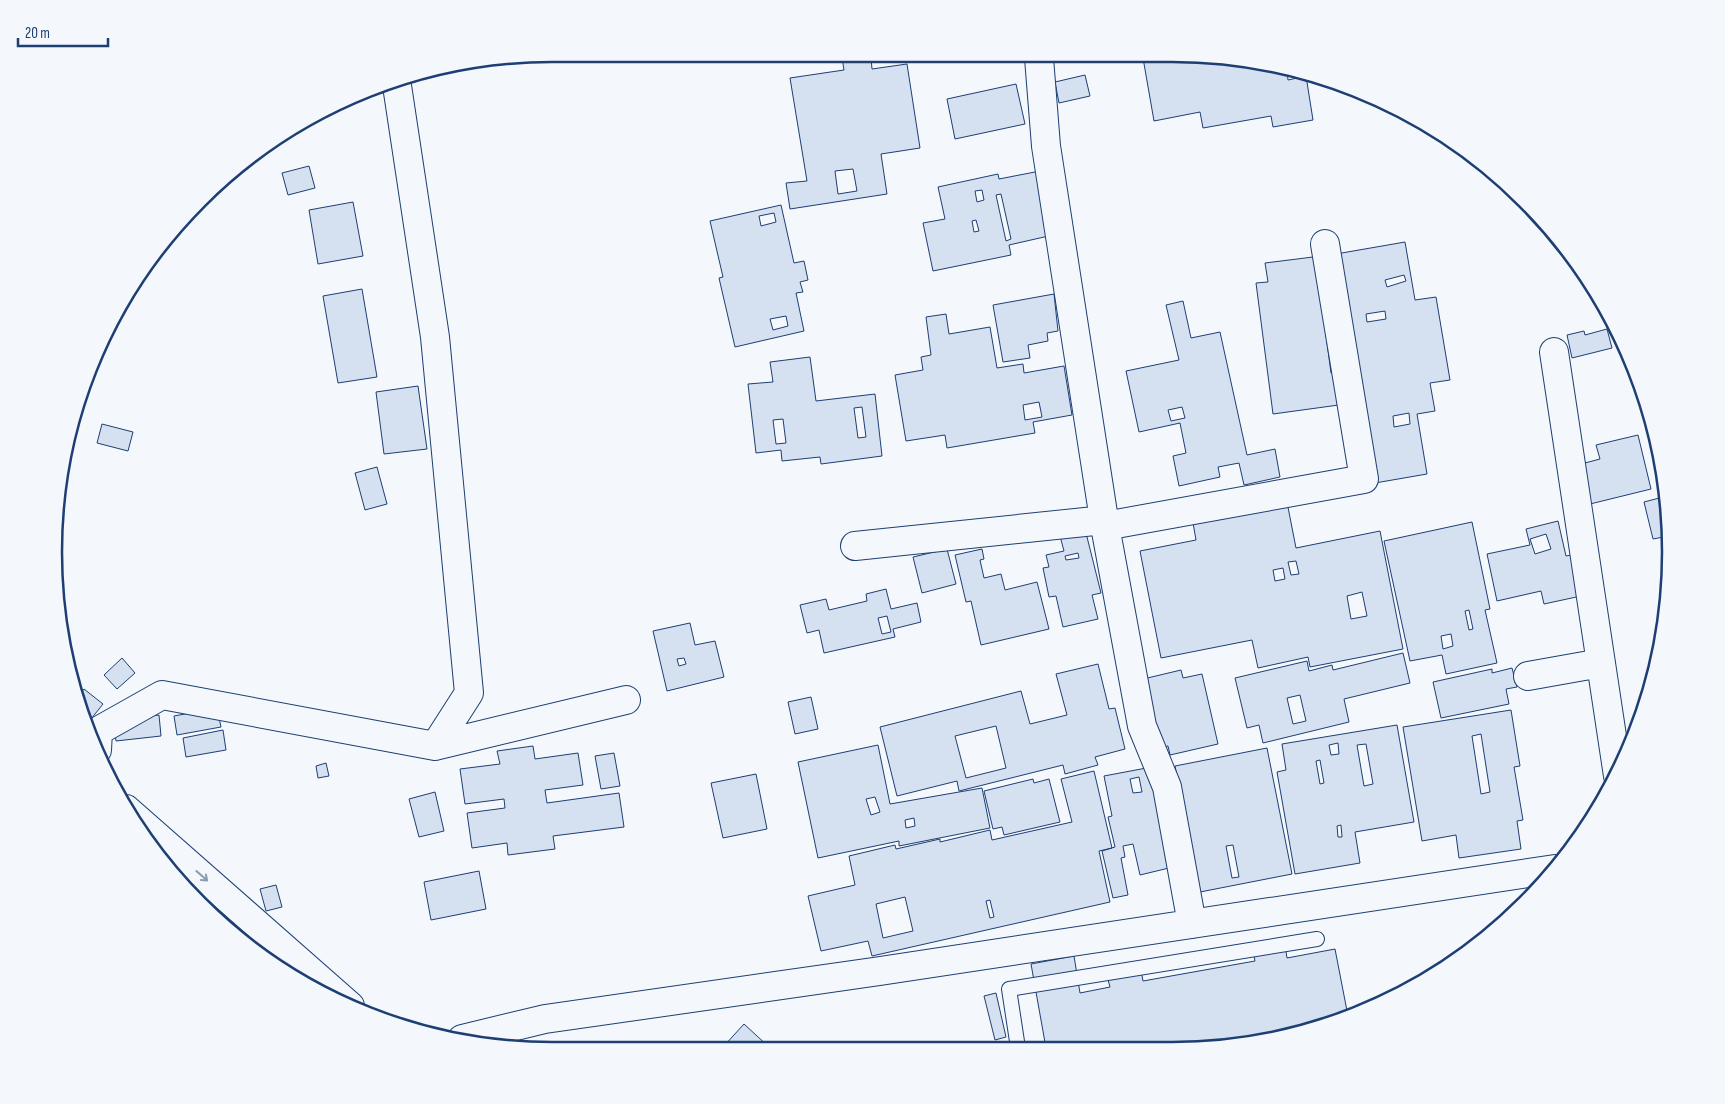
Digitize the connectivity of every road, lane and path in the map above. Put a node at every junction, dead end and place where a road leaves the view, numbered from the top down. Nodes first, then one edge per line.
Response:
1 (1039, 62) edge
2 (397, 87) edge
3 (1325, 244) dead end
4 (1554, 352) dead end
5 (1105, 523) junction
6 (856, 546) dead end
7 (1601, 663) junction
8 (1528, 676) dead end
9 (626, 700) dead end
10 (98, 734) edge
11 (435, 746) junction
12 (1616, 761) edge
13 (148, 829) edge
14 (1545, 871) edge
15 (1192, 924) junction
16 (1317, 939) dead end
17 (330, 988) edge
18 (477, 1035) edge
19 (1017, 1042) edge

1 - 5 street
2 - 11 street
3 - 5 street
4 - 7 street
5 - 6 street
5 - 15 street
7 - 8 street
7 - 12 street
9 - 11 street
10 - 11 street
13 -> 17 street
14 - 15 street
15 - 18 street
16 - 19 lane

